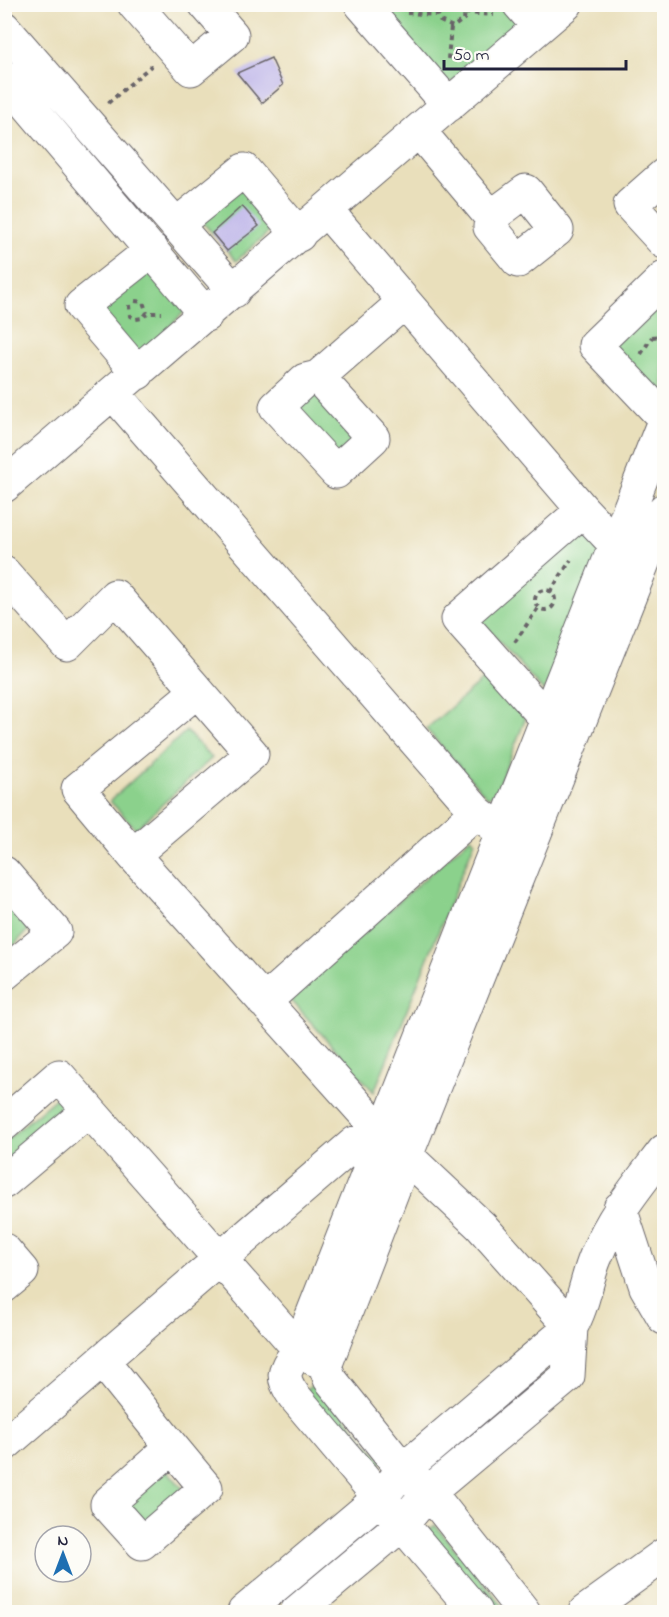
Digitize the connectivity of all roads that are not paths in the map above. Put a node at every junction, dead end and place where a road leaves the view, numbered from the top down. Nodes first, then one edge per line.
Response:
1 (134, 4) edge
2 (205, 4) edge
3 (566, 4) edge
4 (376, 8) edge
5 (520, 16) edge
6 (4, 28) edge
7 (4, 76) edge
8 (449, 105) junction
9 (419, 131) junction
10 (664, 175) edge
11 (326, 210) junction
12 (491, 217) dead end
13 (176, 225) junction
14 (299, 235) junction
15 (664, 242) edge
16 (152, 250) junction
17 (664, 278) edge
18 (234, 291) junction
19 (403, 303) junction
20 (206, 315) junction
21 (318, 377) dead end
22 (126, 383) junction
23 (664, 420) edge
24 (4, 486) edge
25 (583, 510) junction
26 (664, 510) edge
27 (616, 545) junction
28 (644, 561) junction
29 (4, 573) edge
30 (197, 691) junction
31 (546, 718) junction
32 (477, 812) junction
33 (501, 834) junction
34 (528, 851) junction
35 (133, 855) junction
36 (4, 873) edge
37 (4, 974) edge
38 (264, 1002) junction
39 (88, 1111) junction
40 (4, 1124) edge
41 (394, 1145) junction
42 (664, 1151) edge
43 (4, 1182) edge
44 (620, 1208) junction
45 (4, 1250) edge
46 (220, 1258) junction
47 (4, 1286) edge
48 (662, 1307) edge
49 (571, 1327) junction
50 (312, 1358) junction
51 (103, 1361) junction
52 (4, 1444) edge
53 (172, 1447) dead end
54 (403, 1470) junction
55 (429, 1492) junction
56 (381, 1497) junction
57 (402, 1524) junction
58 (664, 1555) edge
59 (244, 1612) edge
60 (297, 1612) edge
61 (476, 1612) edge
62 (524, 1612) edge
63 (585, 1612) edge

1 - 2 street
3 - 5 street
4 - 8 street
5 - 8 street
6 - 13 street
7 - 16 street
8 - 9 street
9 - 11 street
9 - 12 street
10 - 15 street
11 - 14 street
11 - 19 street
13 - 14 street
13 - 18 street
14 - 18 street
16 - 20 street
16 - 22 street
17 - 23 street
18 - 20 street
19 - 21 street
19 - 25 street
20 - 22 street
22 - 24 street
22 - 32 street
23 - 27 street
25 - 27 street
25 - 31 street
26 - 28 street
27 - 28 street
27 - 31 street
28 - 34 street
29 - 30 street
30 - 35 street
30 - 35 street
31 - 33 street
32 - 33 street
32 - 38 street
33 - 34 street
33 - 41 street
34 - 41 street
35 - 38 street
36 - 37 street
38 - 41 street
39 - 40 street
39 - 43 street
39 - 46 street
41 - 46 street
41 - 49 street
41 - 50 street
42 - 44 street
44 - 48 street
44 - 49 street
45 - 47 street
46 - 50 street
46 - 51 street
49 - 54 street
49 - 55 street
50 - 54 street
50 - 56 street
51 - 52 street
51 - 53 street
54 - 55 street
54 - 56 street
55 - 57 street
55 - 62 street
56 - 57 street
56 - 59 street
57 - 60 street
57 - 61 street
58 - 63 street

